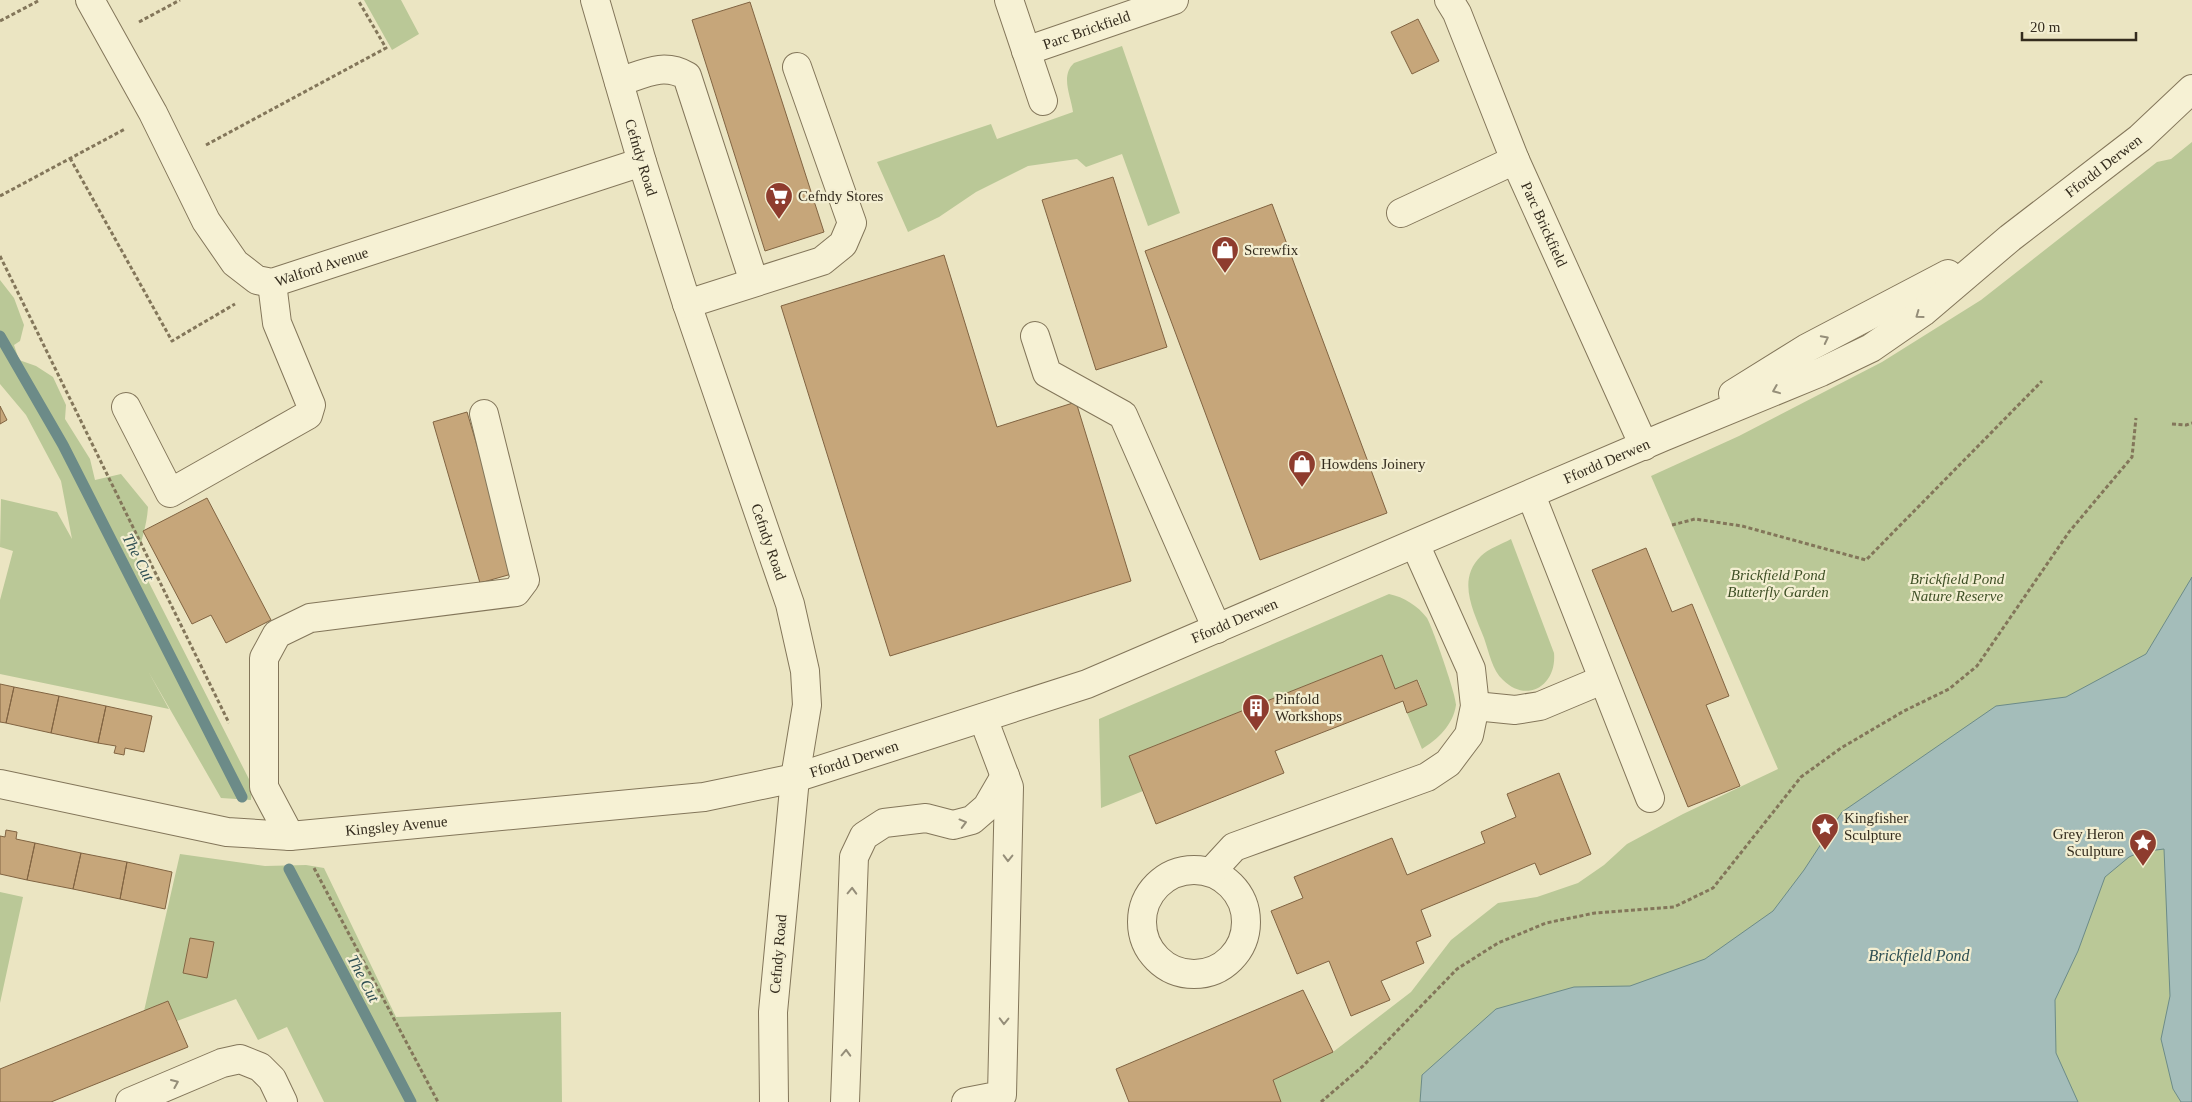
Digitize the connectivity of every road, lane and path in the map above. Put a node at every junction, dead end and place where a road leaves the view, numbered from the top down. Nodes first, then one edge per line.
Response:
1 (40, 0) edge
2 (90, 0) edge
3 (180, 0) edge
4 (358, 0) edge
5 (595, 0) edge
6 (1009, 0) edge
7 (1174, 0) edge
8 (1449, 0) edge
9 (0, 21) edge
10 (110, 38) junction
11 (1026, 51) junction
12 (797, 67) dead end
13 (619, 82) junction
14 (2192, 89) edge
15 (1043, 101) dead end
16 (153, 113) junction
17 (70, 158) junction
18 (1515, 160) junction
19 (176, 161) junction
20 (642, 162) junction
21 (0, 196) edge
22 (1402, 214) dead end
23 (0, 256) edge
24 (754, 282) junction
25 (272, 283) junction
26 (687, 304) junction
27 (1035, 336) dead end
28 (2042, 381) dead end
29 (126, 407) dead end
30 (484, 414) dead end
31 (2136, 418) dead end
32 (2192, 423) edge
33 (2172, 424) dead end
34 (1654, 441) junction
35 (1531, 495) junction
36 (1672, 525) dead end
37 (1415, 544) junction
38 (1217, 629) junction
39 (1602, 680) junction
40 (1475, 706) junction
41 (983, 718) junction
42 (234, 732) dead end
43 (1005, 776) junction
44 (795, 778) junction
45 (0, 784) edge
46 (1650, 798) dead end
47 (294, 836) junction
48 (1211, 872) dead end
49 (130, 1102) edge
50 (283, 1102) edge
51 (438, 1102) edge
52 (774, 1102) edge
53 (845, 1102) edge
54 (966, 1102) edge
55 (1321, 1102) edge

1 - 9 path
2 - 10 street, Walford Avenue
3 - 10 path
4 - 19 path
5 - 13 street, Cefndy Road
6 - 11 street, Parc Brickfield
7 - 11 street, Parc Brickfield
8 - 18 street, Parc Brickfield
10 - 16 street, Walford Avenue
11 - 15 street, Parc Brickfield
12 - 24 street
13 - 20 street, Cefndy Road
13 - 24 street
14 - 34 street, Ffordd Derwen
16 - 17 path
16 - 19 street, Walford Avenue
17 - 21 path
17 - 25 path
18 - 22 street
18 - 34 street, Parc Brickfield
19 - 25 street, Walford Avenue
20 - 25 street, Walford Avenue
20 - 26 street, Cefndy Road
23 - 42 path
24 - 26 street
25 - 29 street
26 - 44 street, Cefndy Road
27 - 38 street
28 - 36 path
30 - 47 street
31 - 55 path
32 - 33 path
34 - 35 street, Ffordd Derwen
35 - 37 street, Ffordd Derwen
35 - 39 street
37 - 38 street, Ffordd Derwen
37 - 40 street
38 - 41 street, Ffordd Derwen
39 - 40 street
39 - 46 street
40 - 48 street
41 - 43 street
41 - 44 street, Ffordd Derwen
53 -> 43 street
43 -> 54 street
44 - 47 street, Kingsley Avenue
44 - 52 street, Cefndy Road
45 - 47 street, Kingsley Avenue
47 - 51 path
49 -> 50 street

